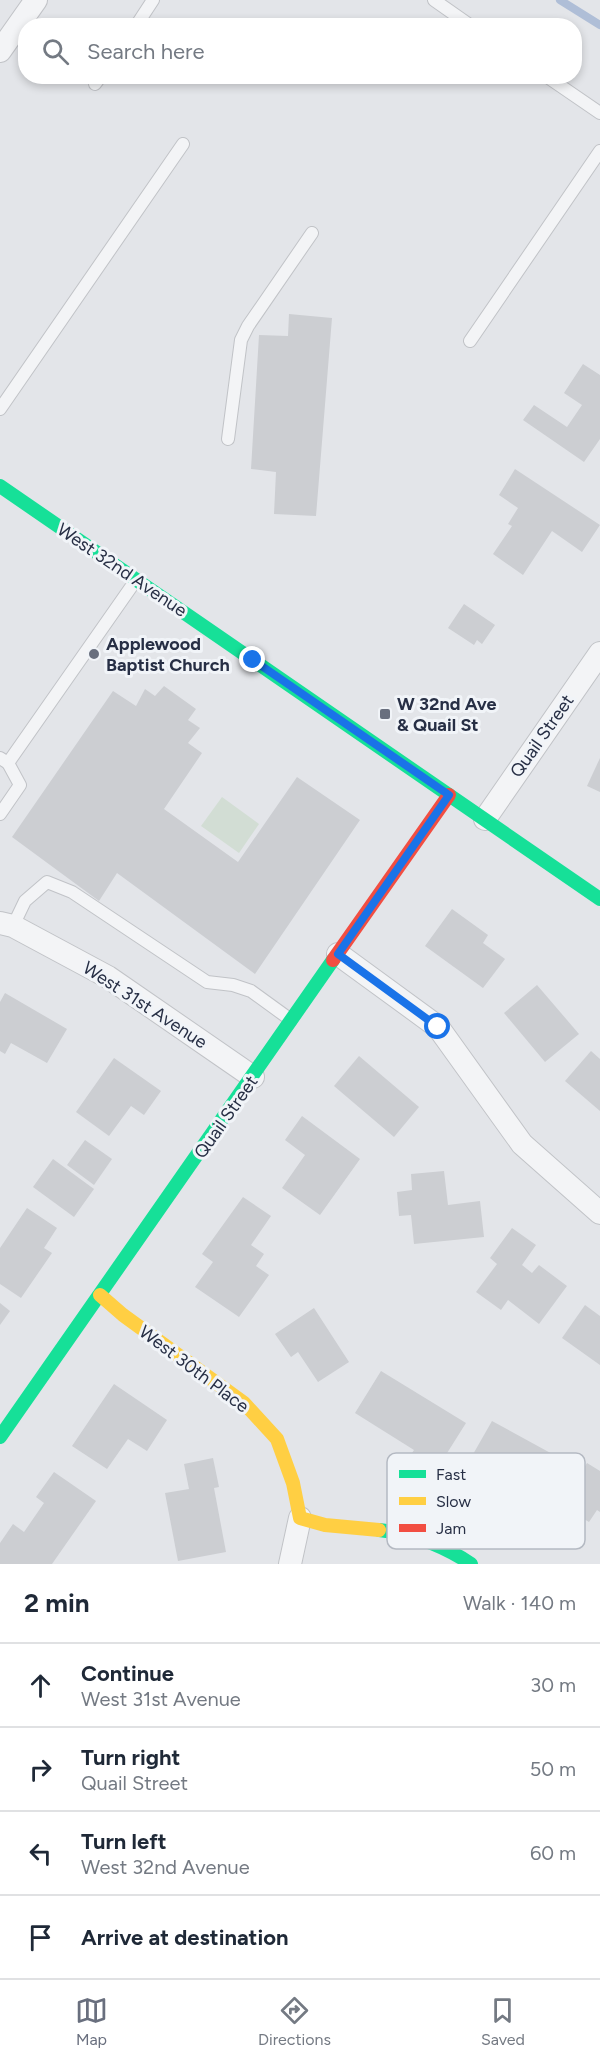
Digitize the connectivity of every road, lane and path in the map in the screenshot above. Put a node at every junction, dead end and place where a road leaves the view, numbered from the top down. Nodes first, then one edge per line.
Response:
1 (36, 0) edge
2 (153, 0) edge
3 (434, 0) edge
4 (23, 18) edge
5 (141, 18) edge
6 (460, 18) edge
7 (18, 26) edge
8 (0, 51) edge
9 (558, 84) edge
10 (600, 113) edge
11 (183, 144) dead end
12 (600, 151) edge
13 (312, 233) dead end
14 (470, 341) dead end
15 (0, 409) edge
16 (228, 439) dead end
17 (0, 486) edge
18 (136, 579) junction
19 (600, 653) edge
20 (4, 761) edge
21 (449, 795) junction
22 (0, 814) edge
23 (485, 819) junction
24 (600, 899) edge
25 (6, 924) edge
26 (338, 954) junction
27 (292, 1021) junction
28 (253, 1077) junction
29 (600, 1213) edge
30 (100, 1295) junction
31 (0, 1437) edge
32 (300, 1518) junction
33 (387, 1531) edge
34 (447, 1549) edge
35 (290, 1564) edge
36 (471, 1564) edge

1 - 4 street
2 - 5 lane
3 - 6 lane
7 - 8 street
9 - 10 lane
11 - 15 lane
12 - 14 lane
13 - 16 lane
17 - 18 street, West 32nd Avenue
18 - 20 lane
18 - 21 street, West 32nd Avenue
19 - 23 street, Quail Street
20 - 22 lane
21 - 23 street, West 32nd Avenue
21 - 26 street, Quail Street
23 - 24 street, West 32nd Avenue
25 - 27 lane
25 - 28 street, West 31st Avenue
26 - 27 street, Quail Street
26 - 29 street
27 - 28 street, Quail Street
28 - 30 street, Quail Street
30 - 31 street, Quail Street
30 - 32 street, West 30th Place
32 - 33 street
32 - 35 street
34 - 36 street

